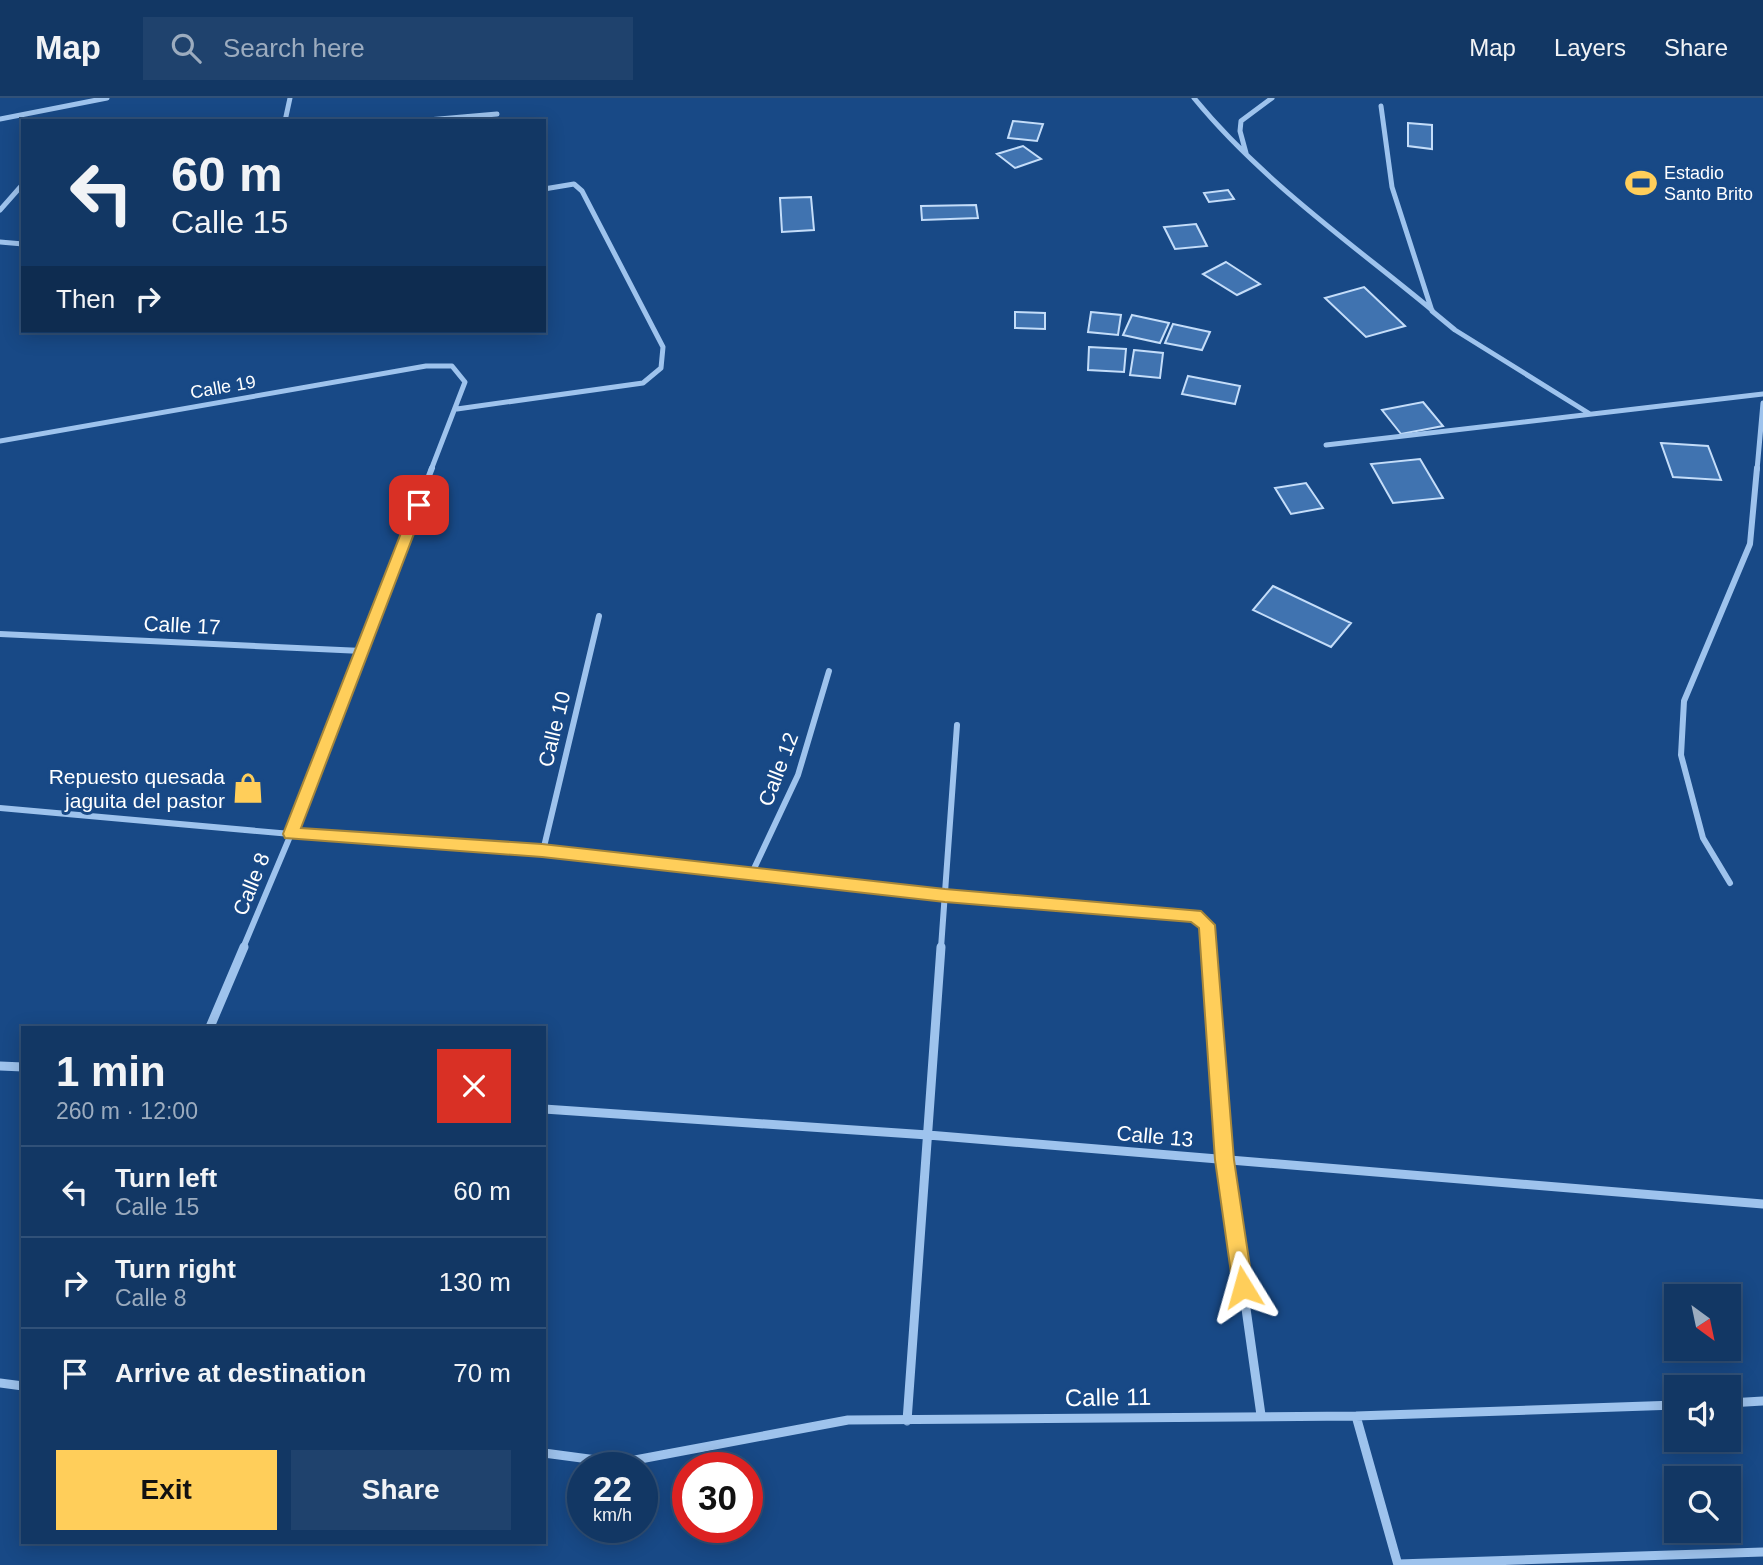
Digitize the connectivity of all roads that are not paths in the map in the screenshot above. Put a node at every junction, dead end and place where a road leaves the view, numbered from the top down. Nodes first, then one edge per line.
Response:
1 (107, 98) edge
2 (290, 98) edge
3 (1194, 98) edge
4 (1272, 98) edge
5 (1381, 106) dead end
6 (496, 114) dead end
7 (0, 119) edge
8 (285, 119) edge
9 (439, 119) edge
10 (1246, 154) junction
11 (21, 186) edge
12 (546, 189) edge
13 (0, 210) edge
14 (0, 242) edge
15 (21, 244) edge
16 (1433, 311) junction
17 (452, 366) joint
18 (1763, 394) edge
19 (1763, 403) edge
20 (457, 409) junction
21 (1590, 414) junction
22 (0, 441) edge
23 (1326, 445) dead end
24 (599, 616) dead end
25 (0, 634) edge
26 (362, 651) junction
27 (829, 671) dead end
28 (957, 725) dead end
29 (0, 808) edge
30 (290, 834) junction
31 (542, 851) junction
32 (751, 875) junction
33 (1730, 883) dead end
34 (945, 895) junction
35 (211, 1026) edge
36 (0, 1066) edge
37 (21, 1068) edge
38 (546, 1109) edge
39 (928, 1135) junction
40 (1225, 1160) junction
41 (1763, 1204) edge
42 (0, 1383) edge
43 (21, 1386) edge
44 (1763, 1402) edge
45 (1741, 1403) edge
46 (1664, 1405) edge
47 (1261, 1415) junction
48 (1356, 1416) junction
49 (907, 1421) junction
50 (546, 1453) edge
51 (1763, 1552) edge
52 (1398, 1565) edge

1 - 7 street
2 - 8 street
3 - 10 street
4 - 10 street
5 - 16 street
6 - 9 street
10 - 16 street
11 - 13 street
12 - 20 street
14 - 15 street
16 - 21 street
17 - 20 street, Calle 8
17 - 22 street, Calle 19
18 - 21 street
19 - 33 street
20 - 26 street, Calle 8
21 - 23 street
24 - 31 street, Calle 10
25 - 26 street, Calle 17
26 - 30 street, Calle 8
27 - 32 street, Calle 12
28 - 34 street
29 - 30 street
30 - 31 street
30 - 35 street, Calle 8
31 - 32 street
32 - 34 street
34 - 39 street
34 - 40 street
36 - 37 street
38 - 39 street, Calle 13
39 - 40 street, Calle 13
39 - 49 street
40 - 41 street, Calle 13
40 - 47 street
42 - 43 street
44 - 45 street
46 - 48 street, Calle 11
47 - 48 street, Calle 11
47 - 49 street, Calle 11
48 - 52 street
49 - 50 street, Calle 11
51 - 52 street

